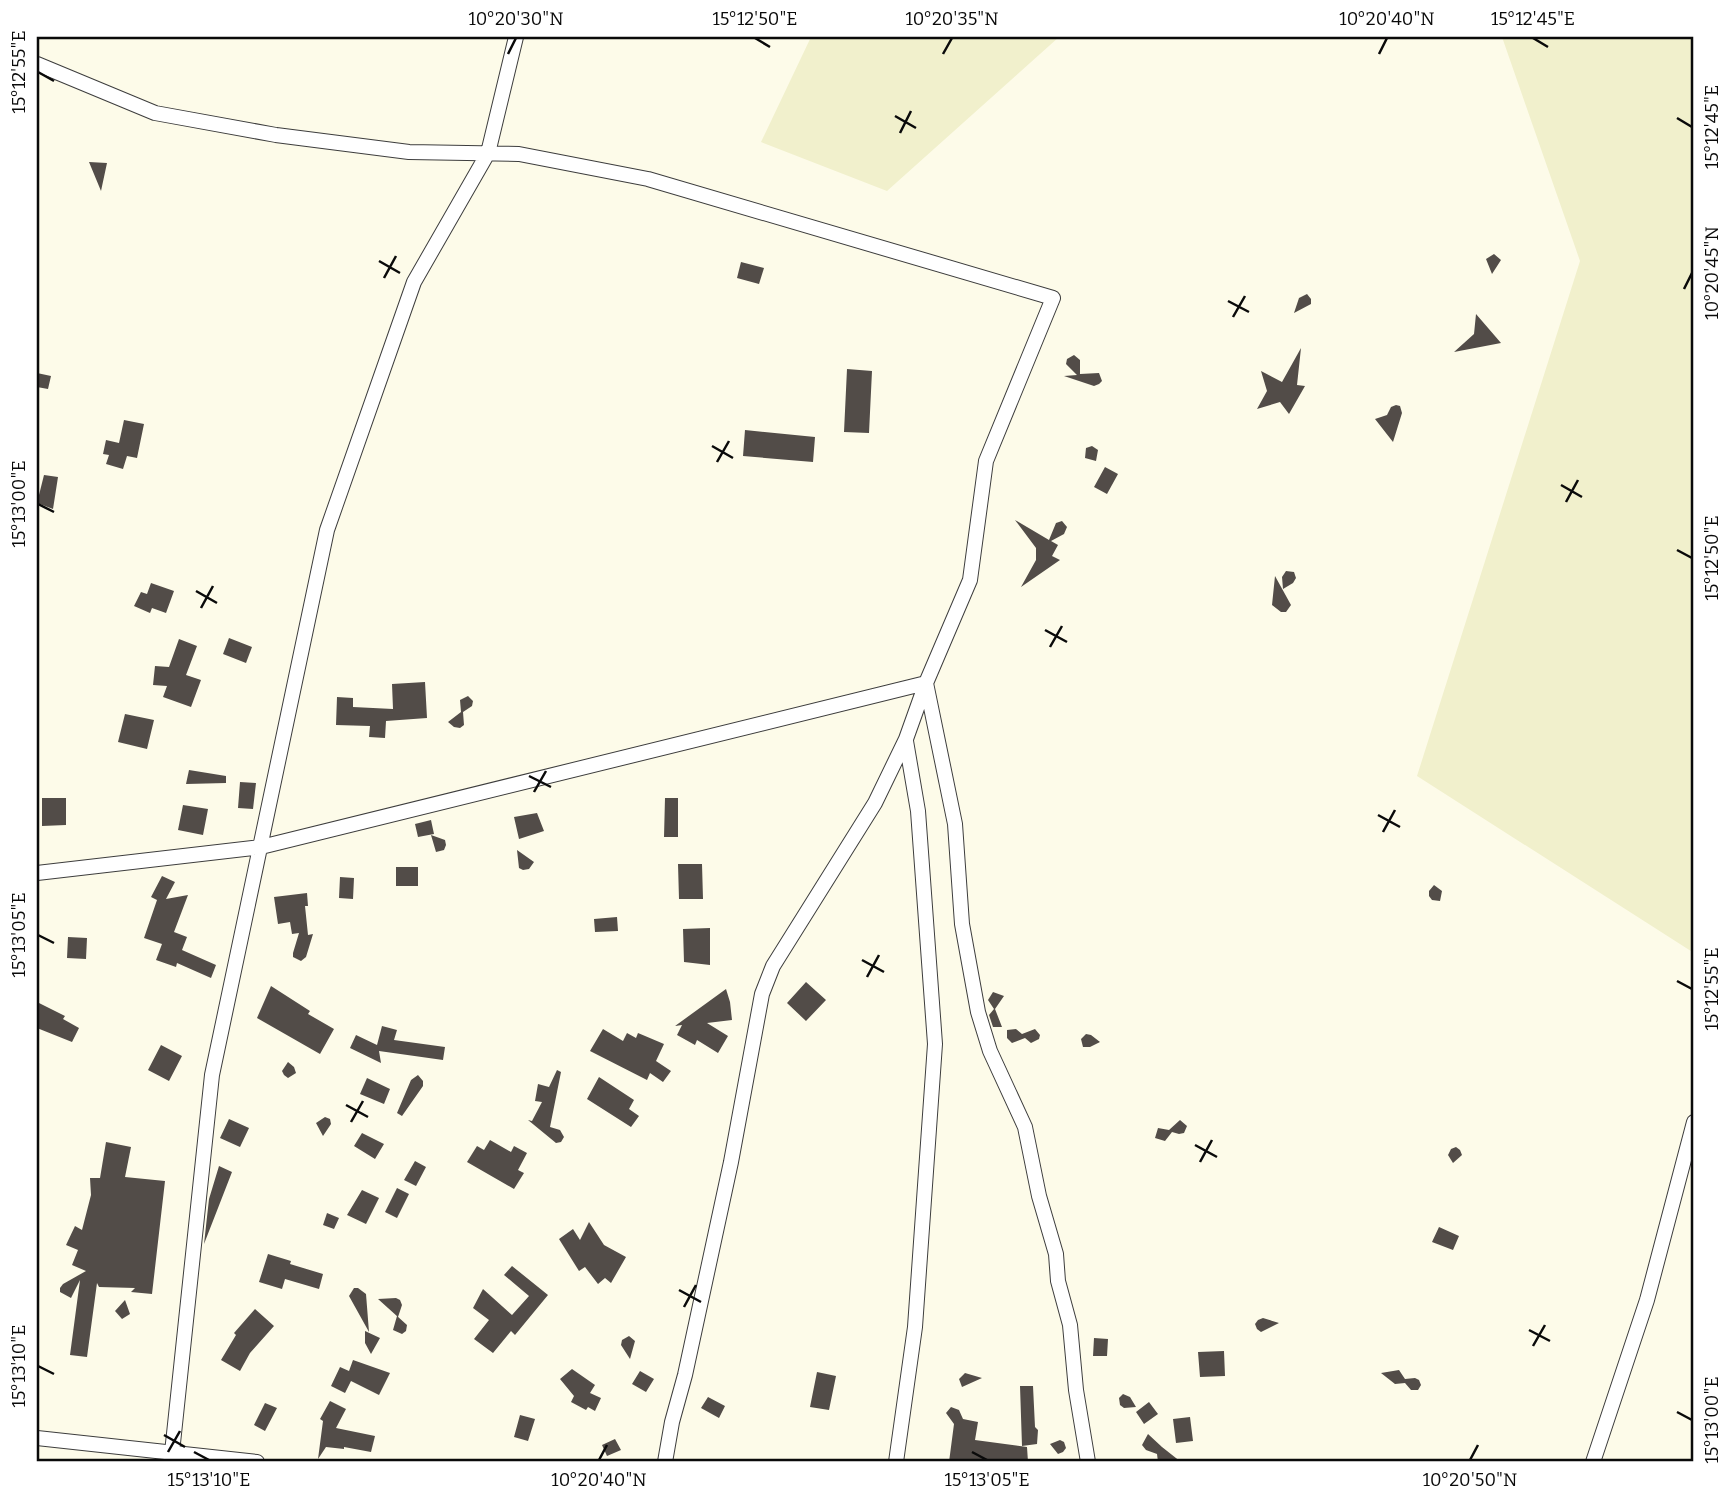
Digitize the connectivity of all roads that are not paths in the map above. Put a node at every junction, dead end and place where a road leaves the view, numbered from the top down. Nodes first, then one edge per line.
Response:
1 (516, 37) edge
2 (37, 64) edge
3 (488, 153) junction
4 (926, 683) junction
5 (906, 739) junction
6 (261, 847) junction
7 (37, 873) edge
8 (1694, 1122) edge
9 (37, 1438) edge
10 (172, 1458) edge
11 (257, 1462) edge
12 (665, 1462) edge
13 (896, 1462) edge
14 (1088, 1462) edge
15 (1593, 1462) edge

1 - 3 street
2 - 3 street
3 - 4 street
3 - 6 street
4 - 5 street
4 - 6 street
4 - 14 street
5 - 12 street
5 - 13 street
6 - 7 street
6 - 10 street
8 - 15 street
9 - 10 street
10 - 11 street

